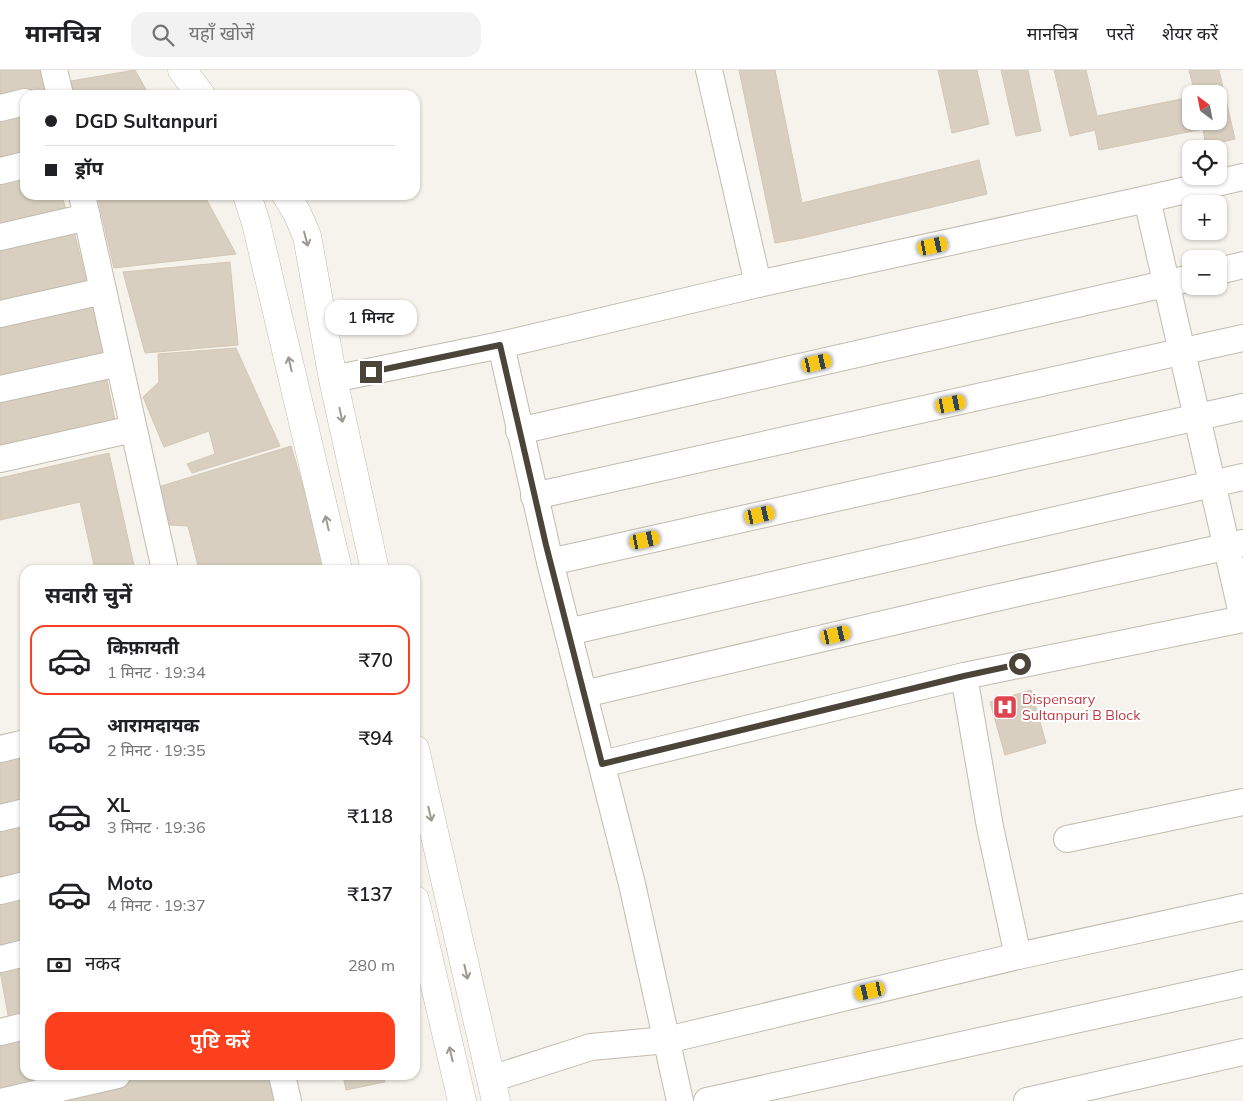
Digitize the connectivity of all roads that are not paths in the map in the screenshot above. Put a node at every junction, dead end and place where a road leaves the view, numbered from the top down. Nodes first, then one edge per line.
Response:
1 (54, 70) edge
2 (182, 70) edge
3 (709, 70) edge
4 (58, 90) edge
5 (197, 90) edge
6 (20, 103) edge
7 (0, 108) edge
8 (20, 166) edge
9 (0, 171) edge
10 (1243, 177) edge
11 (1147, 199) junction
12 (249, 200) edge
13 (289, 200) edge
14 (84, 206) edge
15 (0, 238) edge
16 (1243, 265) edge
17 (1227, 269) edge
18 (1179, 281) edge
19 (758, 284) junction
20 (103, 291) junction
21 (0, 314) edge
22 (1243, 338) edge
23 (500, 345) junction
24 (1182, 352) junction
25 (119, 363) junction
26 (334, 379) junction
27 (0, 389) edge
28 (1243, 407) edge
29 (1197, 418) junction
30 (133, 429) junction
31 (519, 431) junction
32 (0, 459) edge
33 (1243, 477) edge
34 (1212, 484) junction
35 (534, 496) junction
36 (1235, 545) edge
37 (550, 562) junction
38 (164, 565) edge
39 (337, 565) edge
40 (374, 565) edge
41 (1243, 619) edge
42 (568, 632) junction
43 (964, 676) junction
44 (584, 694) junction
45 (20, 745) edge
46 (0, 749) edge
47 (602, 764) junction
48 (420, 771) edge
49 (1243, 802) edge
50 (20, 813) edge
51 (0, 818) edge
52 (1067, 839) dead end
53 (20, 886) edge
54 (0, 891) edge
55 (1243, 907) edge
56 (420, 921) edge
57 (20, 954) edge
58 (1018, 956) junction
59 (0, 959) edge
60 (1243, 982) edge
61 (20, 1027) edge
62 (0, 1032) edge
63 (666, 1040) junction
64 (1243, 1052) edge
65 (95, 1080) edge
66 (283, 1080) edge
67 (494, 1090) edge
68 (5, 1101) edge
69 (288, 1101) edge
70 (462, 1101) edge
71 (680, 1101) edge
72 (707, 1101) edge
73 (1027, 1101) edge

1 - 4 street
2 - 5 street
3 - 19 street
6 - 7 street
8 - 9 street
10 - 11 street
11 - 18 street
11 - 19 street
39 -> 12 street
13 -> 26 street
14 - 15 street
14 - 20 street
16 - 17 street
18 - 24 street
18 - 31 street
19 - 23 street
20 - 21 street
20 - 25 street
22 - 24 street
23 - 26 street
23 - 31 street
24 - 29 street
24 - 35 street
25 - 27 street
25 - 30 street
26 -> 40 street
28 - 29 street
29 - 34 street
29 - 37 street
30 - 32 street
30 - 38 street
31 - 35 street
33 - 34 street
34 - 36 street
34 - 42 street
35 - 37 street
36 - 41 street
36 - 44 street
37 - 42 street
41 - 43 street
42 - 44 street
43 - 47 street
43 - 58 street
44 - 47 street
45 - 46 street
47 - 63 street
48 -> 67 street
49 - 52 street
50 - 51 street
53 - 54 street
55 - 58 street
70 -> 56 street
57 - 59 street
58 - 63 street
60 - 72 street
61 - 62 street
63 - 67 street
63 - 71 street
64 - 73 street
65 - 68 street
66 - 69 street

